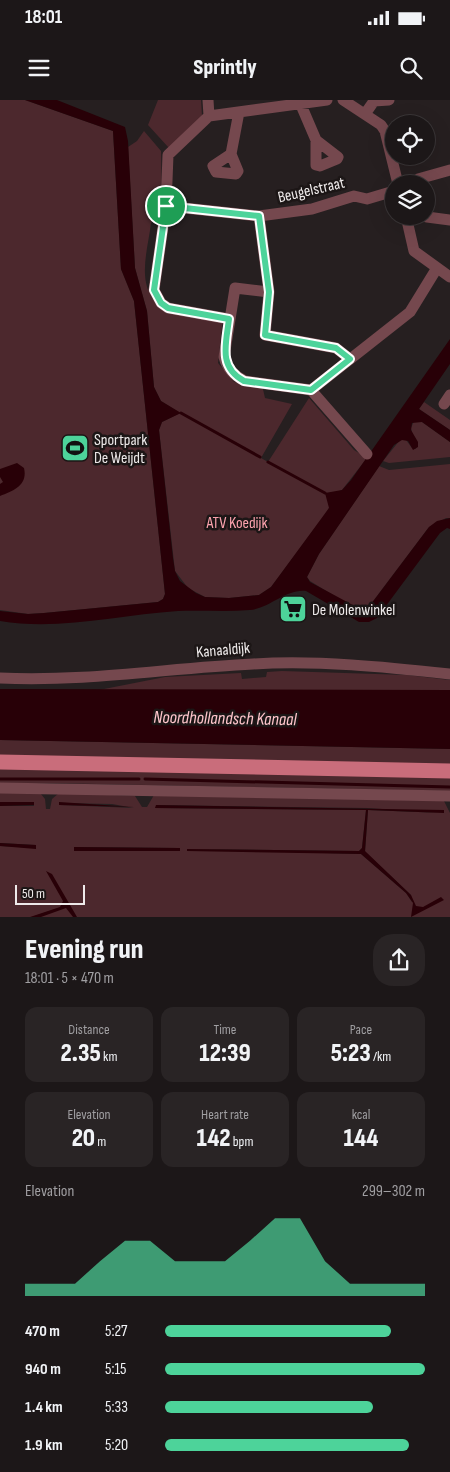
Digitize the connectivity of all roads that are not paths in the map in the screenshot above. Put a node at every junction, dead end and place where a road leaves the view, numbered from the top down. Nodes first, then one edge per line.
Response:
1 (208, 100) edge
2 (327, 100) edge
3 (344, 100) edge
4 (389, 100) edge
5 (301, 105) junction
6 (239, 112) junction
7 (365, 114) junction
8 (209, 116) junction
9 (316, 140) dead end
10 (231, 154) dead end
11 (450, 170) edge
12 (396, 175) edge
13 (435, 175) edge
14 (385, 194) edge
15 (166, 206) junction
16 (259, 216) junction
17 (435, 217) edge
18 (450, 220) edge
19 (408, 225) edge
20 (436, 268) junction
21 (450, 277) edge
22 (269, 292) junction
23 (229, 319) junction
24 (350, 359) junction
25 (311, 390) junction
26 (366, 454) dead end
27 (450, 674) edge
28 (0, 678) edge
29 (0, 762) edge
30 (450, 771) edge
31 (0, 788) edge
32 (450, 796) edge

1 - 8 street
2 - 5 street
3 - 7 street
4 - 7 street
5 - 6 street
5 - 9 street
6 - 8 street
6 - 10 street
7 - 12 street
8 - 15 street
11 - 13 street
14 - 16 street, Beugelstraat
15 - 16 street, Beugelstraat
15 - 23 street
16 - 22 street
17 - 18 street
19 - 20 street
20 - 21 street
20 - 24 street
22 - 23 street
22 - 24 street
23 - 25 street
24 - 25 street
25 - 26 street
27 - 28 street, Kanaaldijk
29 - 30 main road
31 - 32 street

